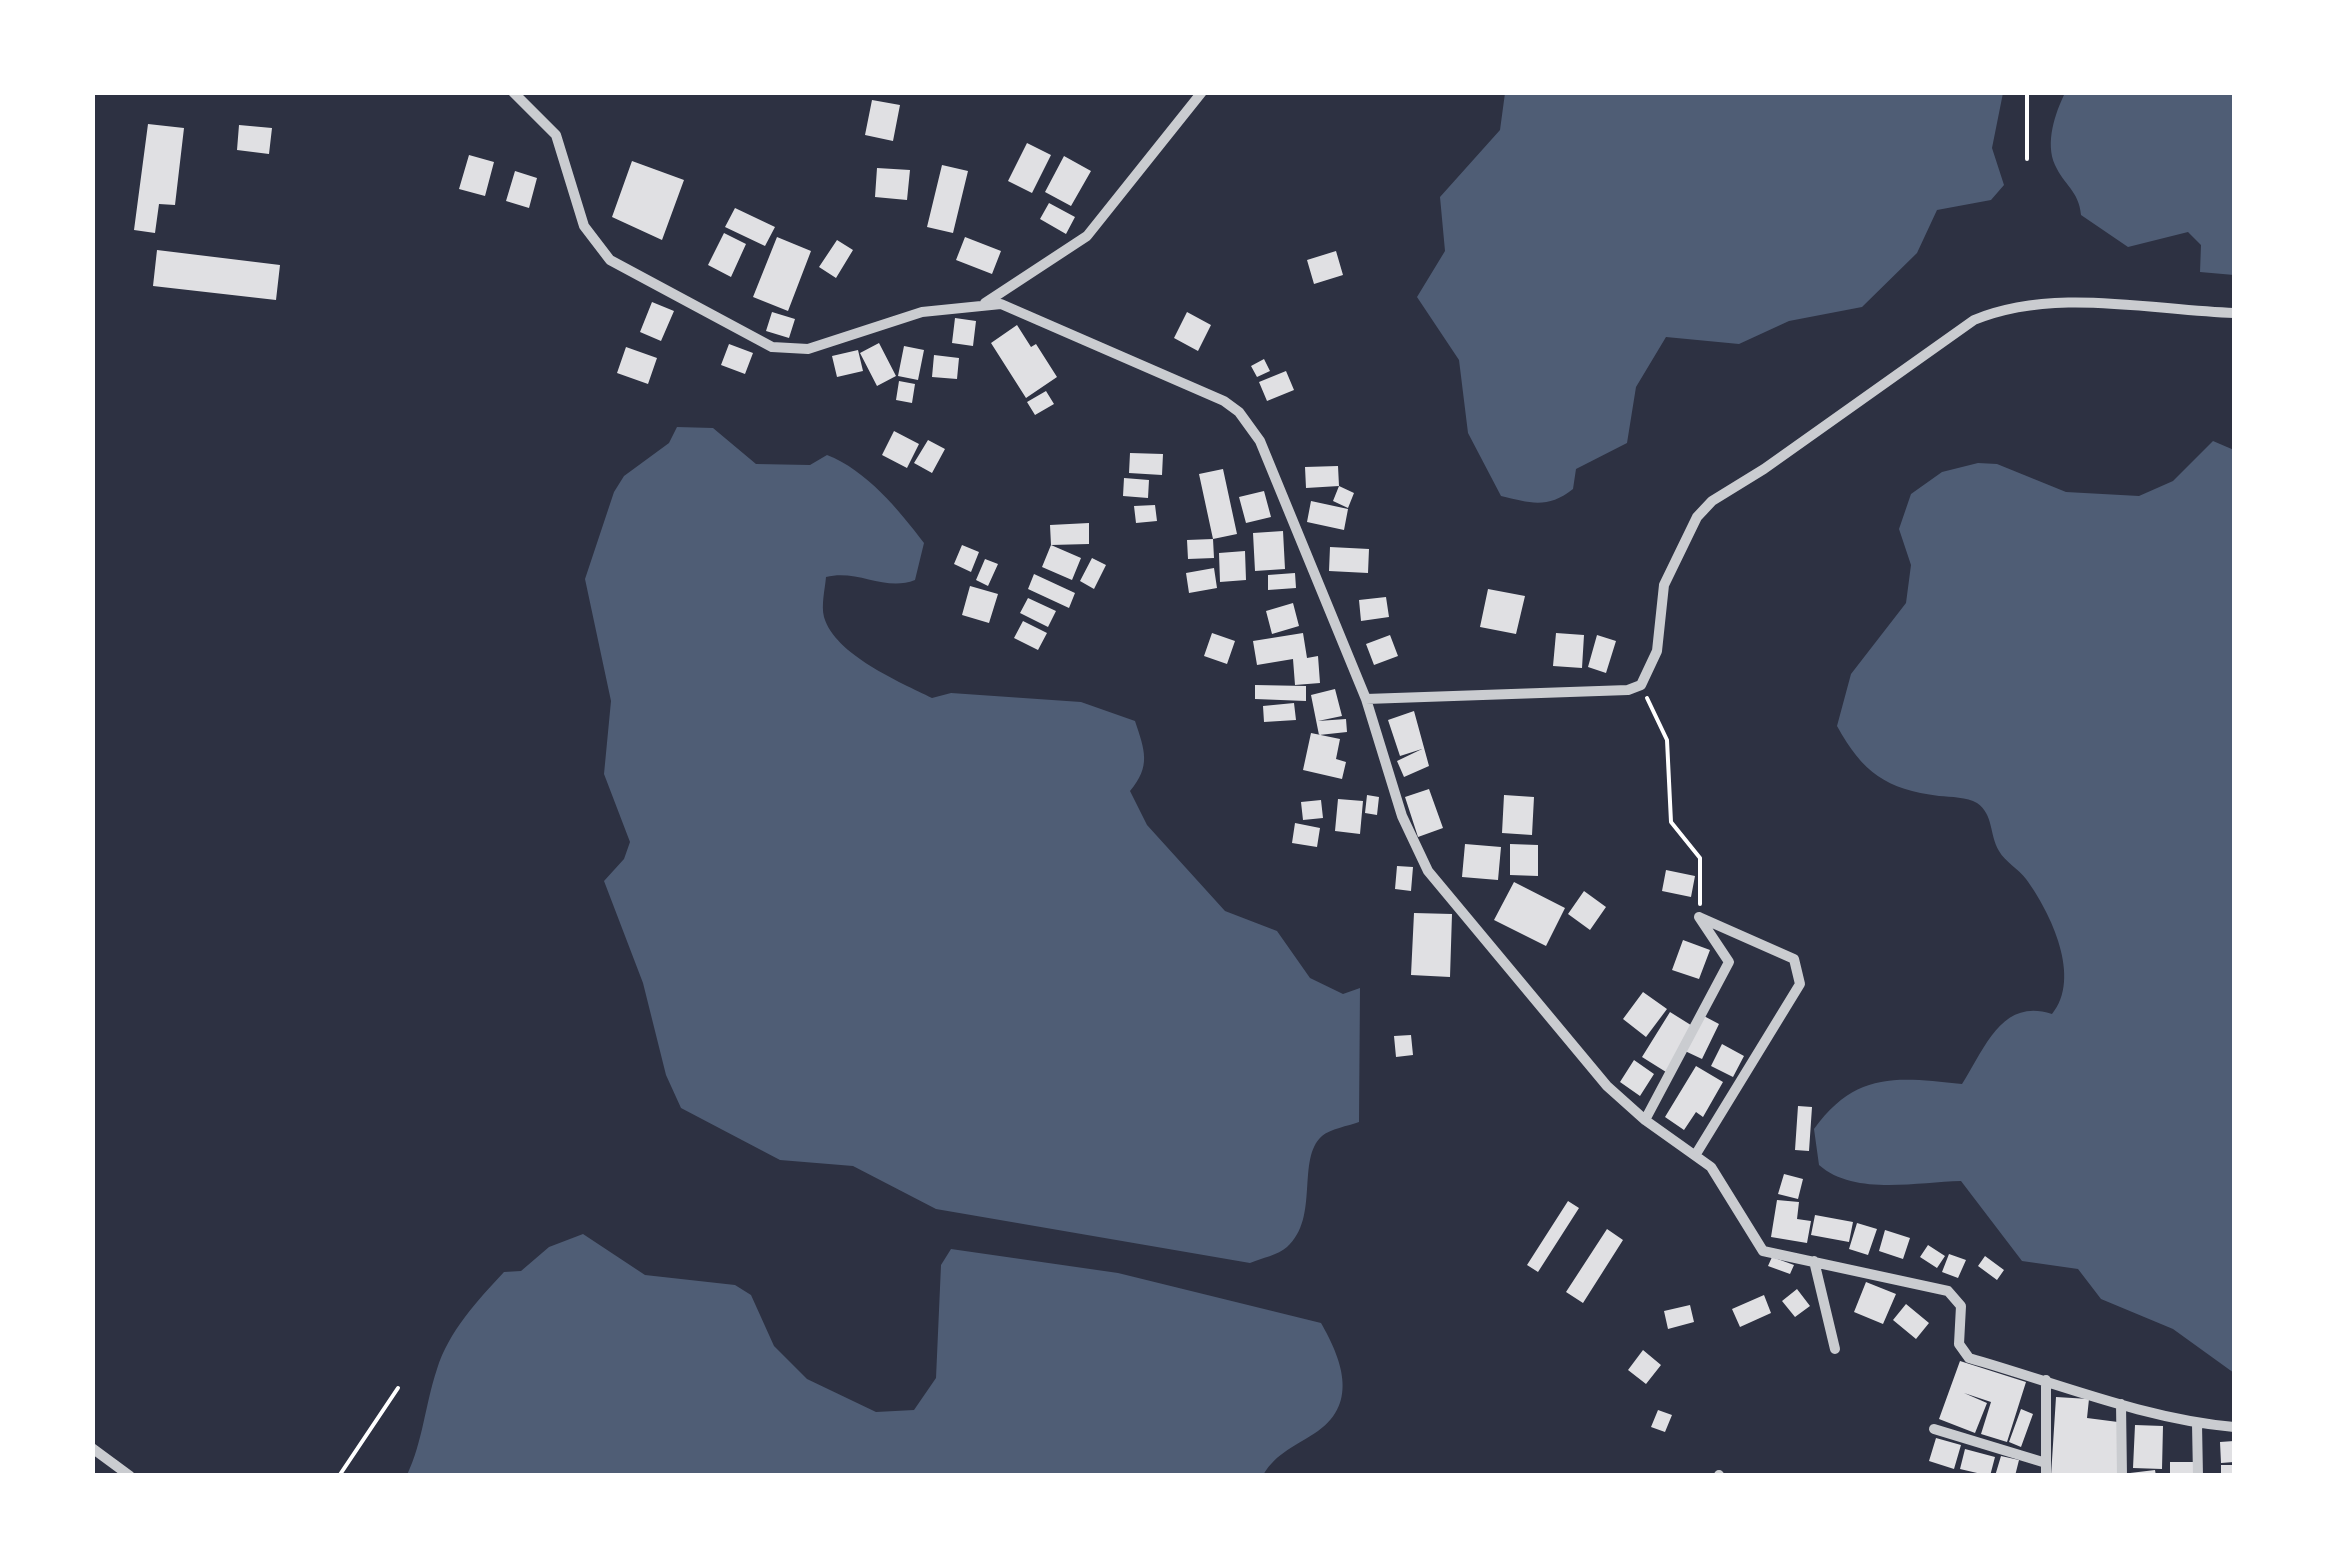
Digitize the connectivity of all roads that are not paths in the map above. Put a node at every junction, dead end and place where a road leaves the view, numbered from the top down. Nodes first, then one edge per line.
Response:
1 (513, 92) edge
2 (1202, 92) edge
3 (984, 303) junction
4 (2234, 314) edge
5 (1366, 699) junction
6 (1645, 1120) junction
7 (1696, 1154) junction
8 (1814, 1261) junction
9 (1835, 1348) dead end
10 (2046, 1380) junction
11 (2121, 1404) junction
12 (2197, 1424) junction
13 (2234, 1427) edge
14 (1934, 1429) dead end
15 (92, 1448) edge
16 (2046, 1470) edge
17 (130, 1476) edge
18 (2122, 1476) edge
19 (2198, 1476) edge

1 - 3 street
2 - 3 street
3 - 5 street
4 - 5 street
5 - 6 street
6 - 7 street
6 - 7 street
7 - 8 street
8 - 9 street
8 - 10 street
10 - 11 street
10 - 16 street
11 - 12 street
11 - 18 street
12 - 13 street
12 - 19 street
14 - 16 street
15 - 17 street

